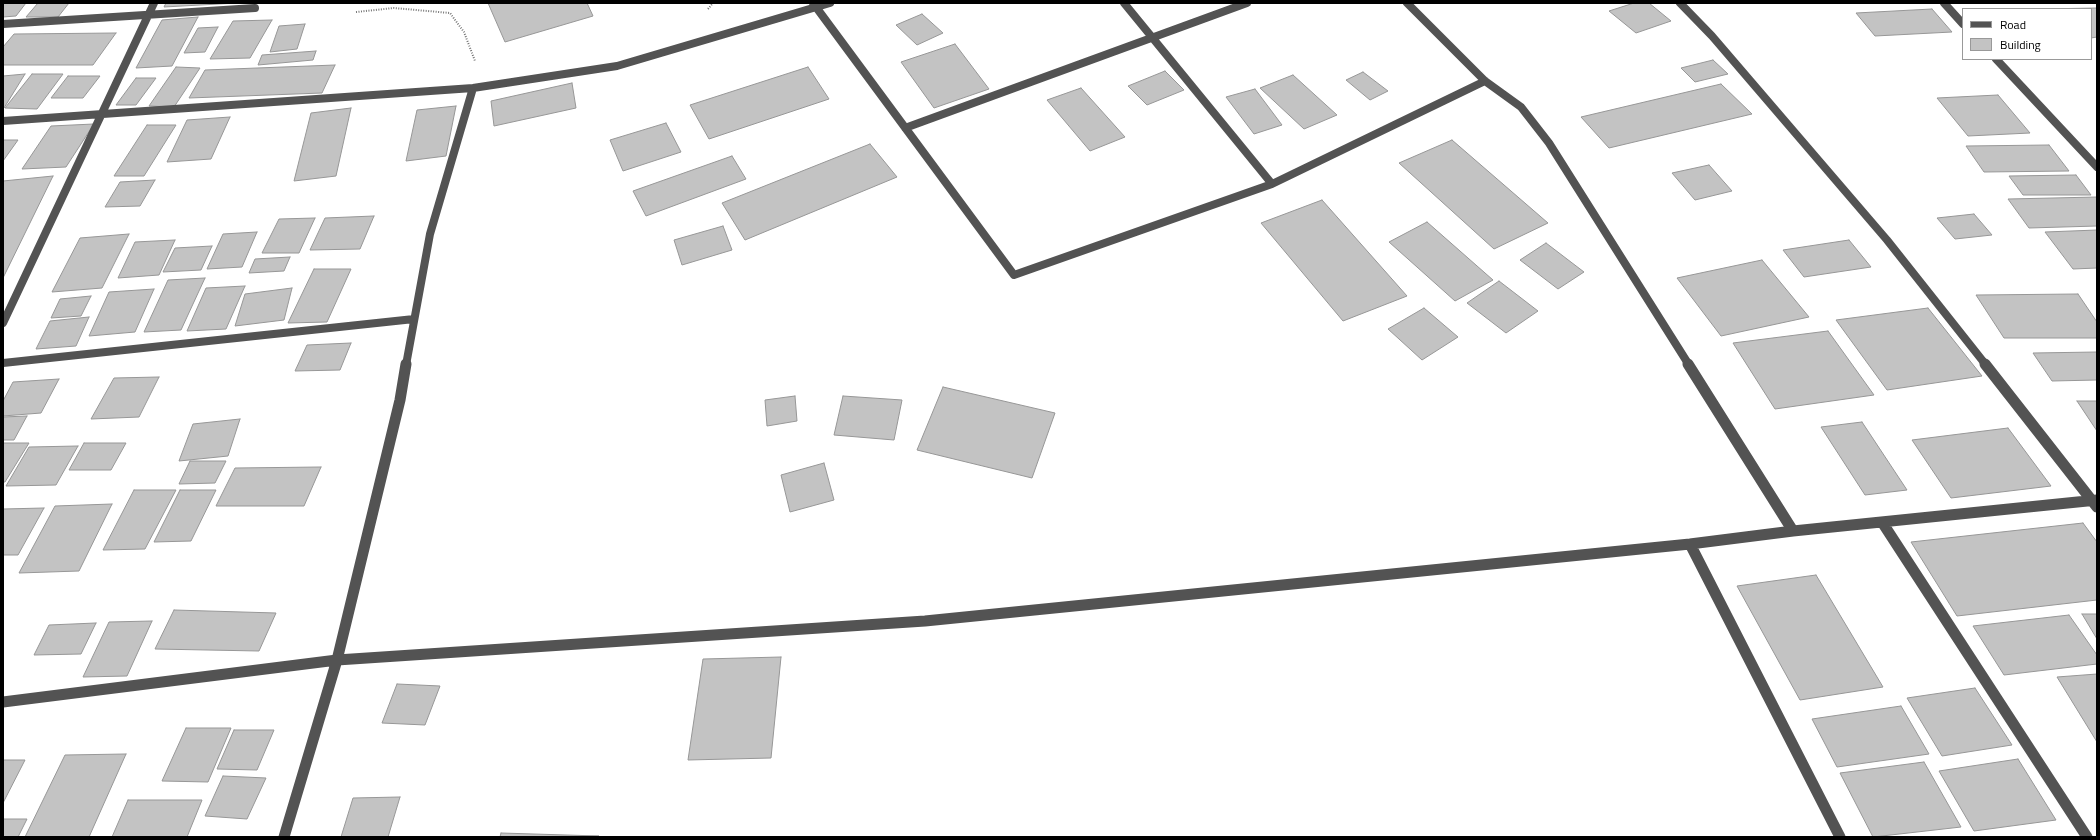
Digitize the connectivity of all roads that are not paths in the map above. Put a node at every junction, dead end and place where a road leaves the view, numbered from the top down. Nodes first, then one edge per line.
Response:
1 (154, 3) edge
2 (830, 3) edge
3 (1124, 3) edge
4 (1247, 3) edge
5 (1407, 3) edge
6 (1680, 3) edge
7 (1944, 3) edge
8 (815, 6) edge
9 (255, 8) dead end
10 (149, 14) junction
11 (1962, 23) edge
12 (3, 24) edge
13 (1152, 38) junction
14 (1997, 60) edge
15 (1485, 81) junction
16 (473, 88) junction
17 (100, 115) junction
18 (3, 121) edge
19 (905, 128) junction
20 (2097, 167) edge
21 (1272, 184) junction
22 (414, 319) junction
23 (3, 323) edge
24 (3, 363) edge
25 (2095, 503) edge
26 (1882, 522) junction
27 (1793, 531) junction
28 (1690, 544) junction
29 (338, 660) junction
30 (3, 702) edge
31 (284, 837) edge
32 (1840, 837) edge
33 (2087, 837) edge

1 - 10 street
2 - 8 street
3 - 13 street
4 - 13 street
5 - 15 street
6 - 25 street
7 - 11 street
8 - 16 street
8 - 19 street
9 - 10 street
10 - 12 street
10 - 17 street
13 - 19 street
13 - 21 street
14 - 20 street
15 - 21 street
15 - 27 street
16 - 17 street
16 - 22 street
17 - 18 street
17 - 23 street
19 - 21 street
22 - 24 street
22 - 29 street
25 - 26 street
26 - 27 street
26 - 33 street
27 - 28 street
28 - 29 street
28 - 32 street
29 - 30 street
29 - 31 street

